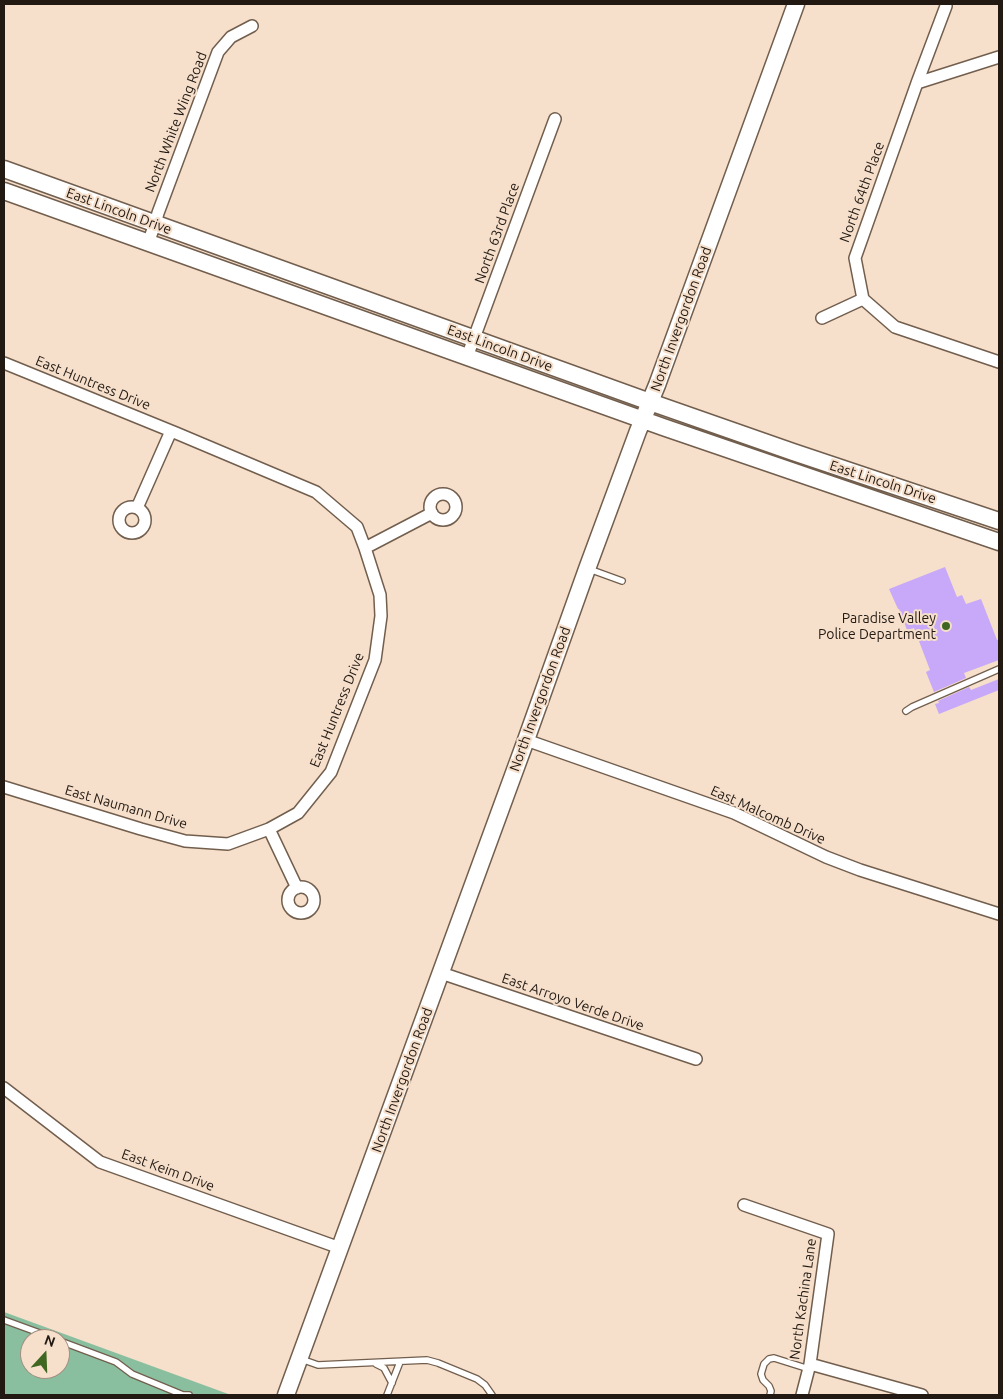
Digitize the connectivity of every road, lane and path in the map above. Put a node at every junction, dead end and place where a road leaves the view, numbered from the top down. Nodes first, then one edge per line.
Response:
1 (796, 4) edge
2 (946, 6) dead end
3 (252, 26) dead end
4 (999, 57) edge
5 (917, 83) junction
6 (555, 119) dead end
7 (4, 169) edge
8 (4, 191) edge
9 (155, 224) junction
10 (148, 243) junction
11 (863, 299) junction
12 (822, 318) dead end
13 (474, 338) junction
14 (467, 357) junction
15 (999, 362) edge
16 (4, 363) edge
17 (650, 402) junction
18 (642, 420) junction
19 (170, 431) junction
20 (843, 469) junction
21 (838, 487) junction
22 (137, 508) dead end
23 (432, 513) dead end
24 (999, 521) edge
25 (999, 542) edge
26 (366, 548) junction
27 (587, 568) junction
28 (622, 581) dead end
29 (999, 669) edge
30 (906, 711) dead end
31 (526, 740) junction
32 (4, 787) edge
33 (269, 829) junction
34 (297, 888) dead end
35 (999, 914) edge
36 (441, 973) junction
37 (696, 1059) dead end
38 (4, 1088) edge
39 (744, 1205) dead end
40 (340, 1248) junction
41 (4, 1320) edge
42 (29, 1329) edge
43 (70, 1345) edge
44 (300, 1358) junction
45 (400, 1362) junction
46 (375, 1363) junction
47 (809, 1367) junction
48 (392, 1383) junction
49 (189, 1395) edge
50 (286, 1395) edge
51 (387, 1395) edge
52 (492, 1395) edge
53 (770, 1395) edge
54 (802, 1395) edge
55 (922, 1395) edge

1 - 17 main road, North Invergordon Road
2 - 5 street, North 64th Place
3 - 9 street, North White Wing Road
4 - 5 street
5 - 11 street, North 64th Place
6 - 13 street, North 63rd Place
7 - 9 main road, East Lincoln Drive
8 - 10 main road, East Lincoln Drive
9 - 10 street, North White Wing Road
9 - 13 main road, East Lincoln Drive
10 - 14 main road, East Lincoln Drive
11 - 12 street
11 - 15 street
13 - 14 street, North 63rd Place
13 - 17 main road, East Lincoln Drive
14 - 18 main road, East Lincoln Drive
16 - 19 street, East Huntress Drive
17 - 18 main road, North Invergordon Road
17 - 20 main road, East Lincoln Drive
18 - 21 main road, East Lincoln Drive
18 - 27 main road, North Invergordon Road
19 - 22 street
19 - 26 street, East Huntress Drive
20 - 21 main road
20 - 24 main road, East Lincoln Drive
21 - 25 main road, East Lincoln Drive
23 - 26 street
26 - 33 street, East Huntress Drive
27 - 28 lane
27 - 31 main road, North Invergordon Road
29 - 30 lane
31 - 35 street, East Malcomb Drive
31 - 36 main road, North Invergordon Road
32 - 33 street, East Naumann Drive
33 - 34 street
36 - 37 street, East Arroyo Verde Drive
36 - 40 main road, North Invergordon Road
38 - 40 street, East Keim Drive
39 - 47 street, North Kachina Lane
40 - 44 main road, North Invergordon Road
41 - 42 lane
43 - 49 lane
44 - 46 lane
44 - 50 main road, North Invergordon Road
45 - 46 lane
45 - 48 lane
45 - 52 lane
46 - 48 lane
47 - 53 lane
47 - 54 street, North Kachina Lane
47 - 55 street
48 - 51 lane

